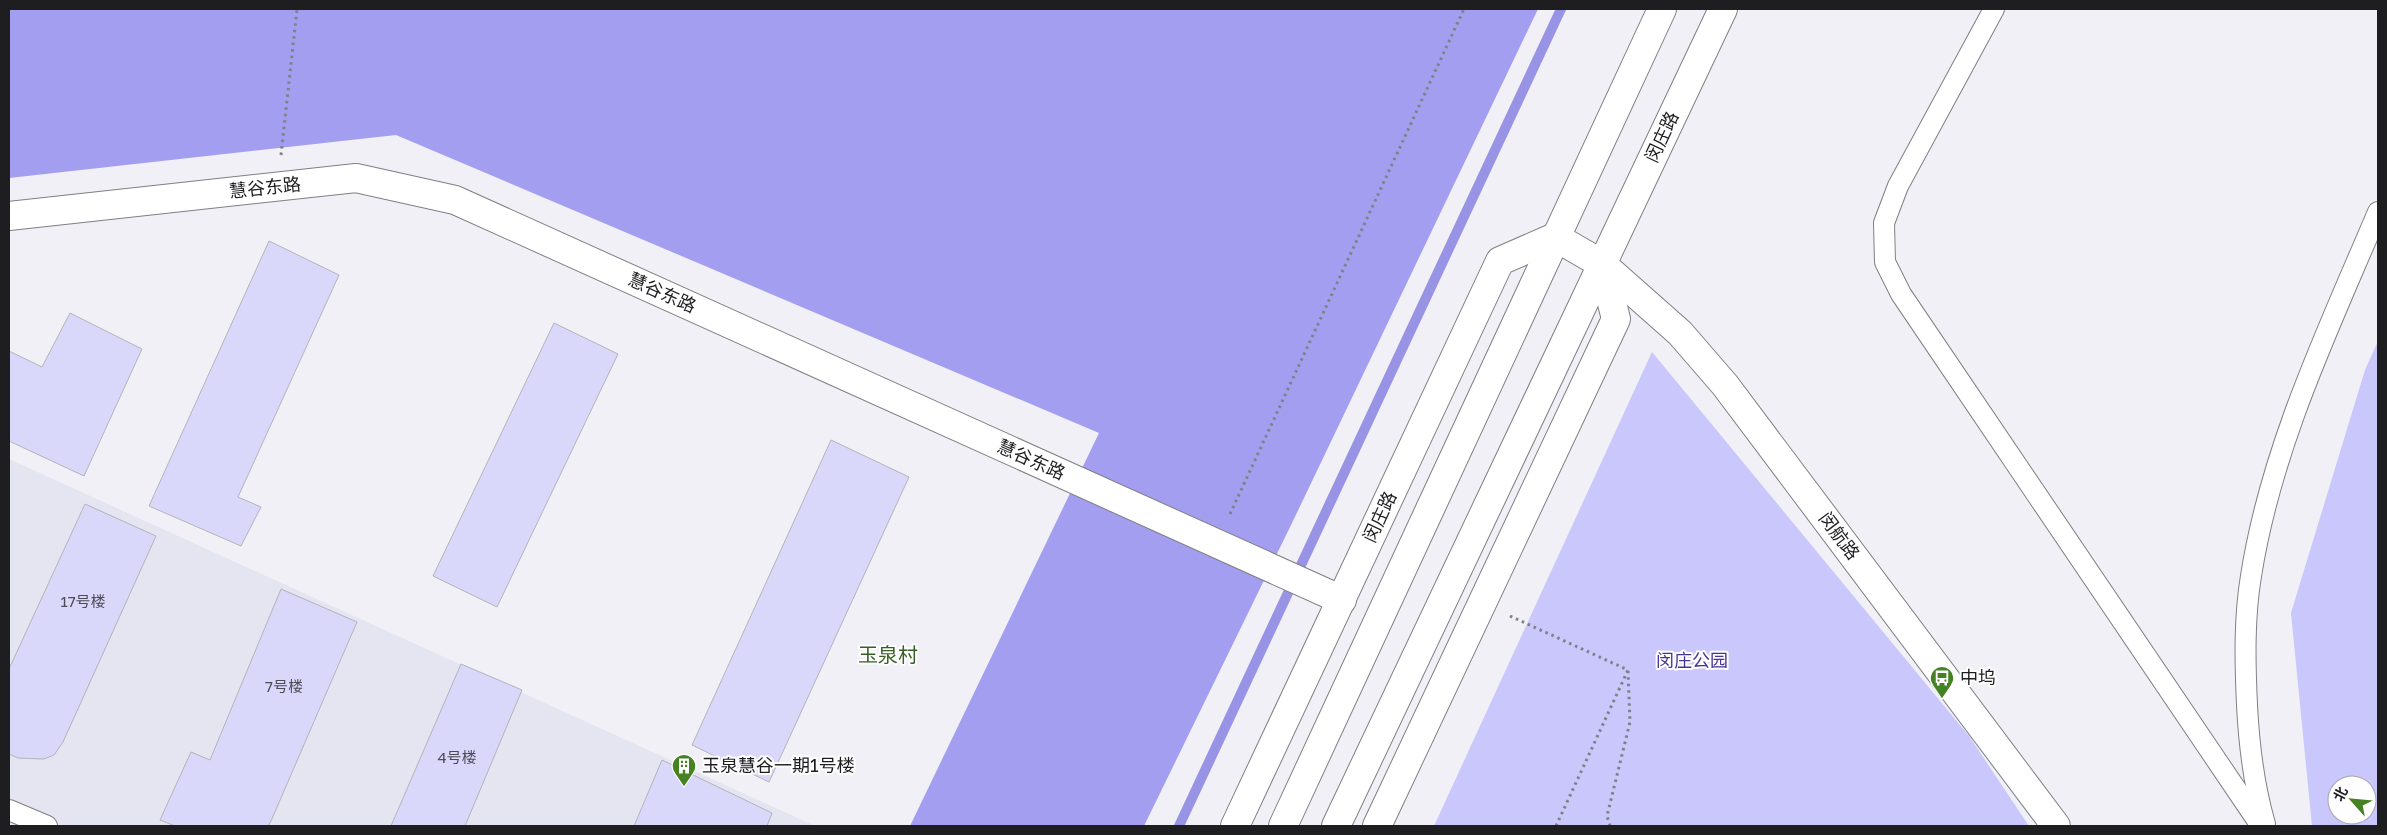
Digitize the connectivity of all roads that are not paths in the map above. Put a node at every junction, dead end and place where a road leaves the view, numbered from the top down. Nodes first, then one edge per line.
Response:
1 (1662, 9) edge
2 (1723, 9) edge
3 (1994, 9) edge
4 (2378, 212) edge
5 (9, 216) edge
6 (1554, 237) junction
7 (1602, 264) junction
8 (1342, 600) junction
9 (9, 810) edge
10 (47, 826) edge
11 (1235, 826) edge
12 (1283, 826) edge
13 (1336, 826) edge
14 (1377, 826) edge
15 (2056, 826) edge
16 (2260, 826) edge
17 (2265, 826) edge

1 - 6 street
2 - 7 street, 闵庄路
3 - 16 lane
4 - 17 lane
5 - 8 street, 慧谷东路
6 - 7 street, 闵航路
6 - 8 street, 闵庄路
6 - 12 street
7 - 13 street, 闵庄路
7 - 14 street
7 - 15 street, 闵航路
8 - 11 street, 闵庄路
9 - 10 lane

